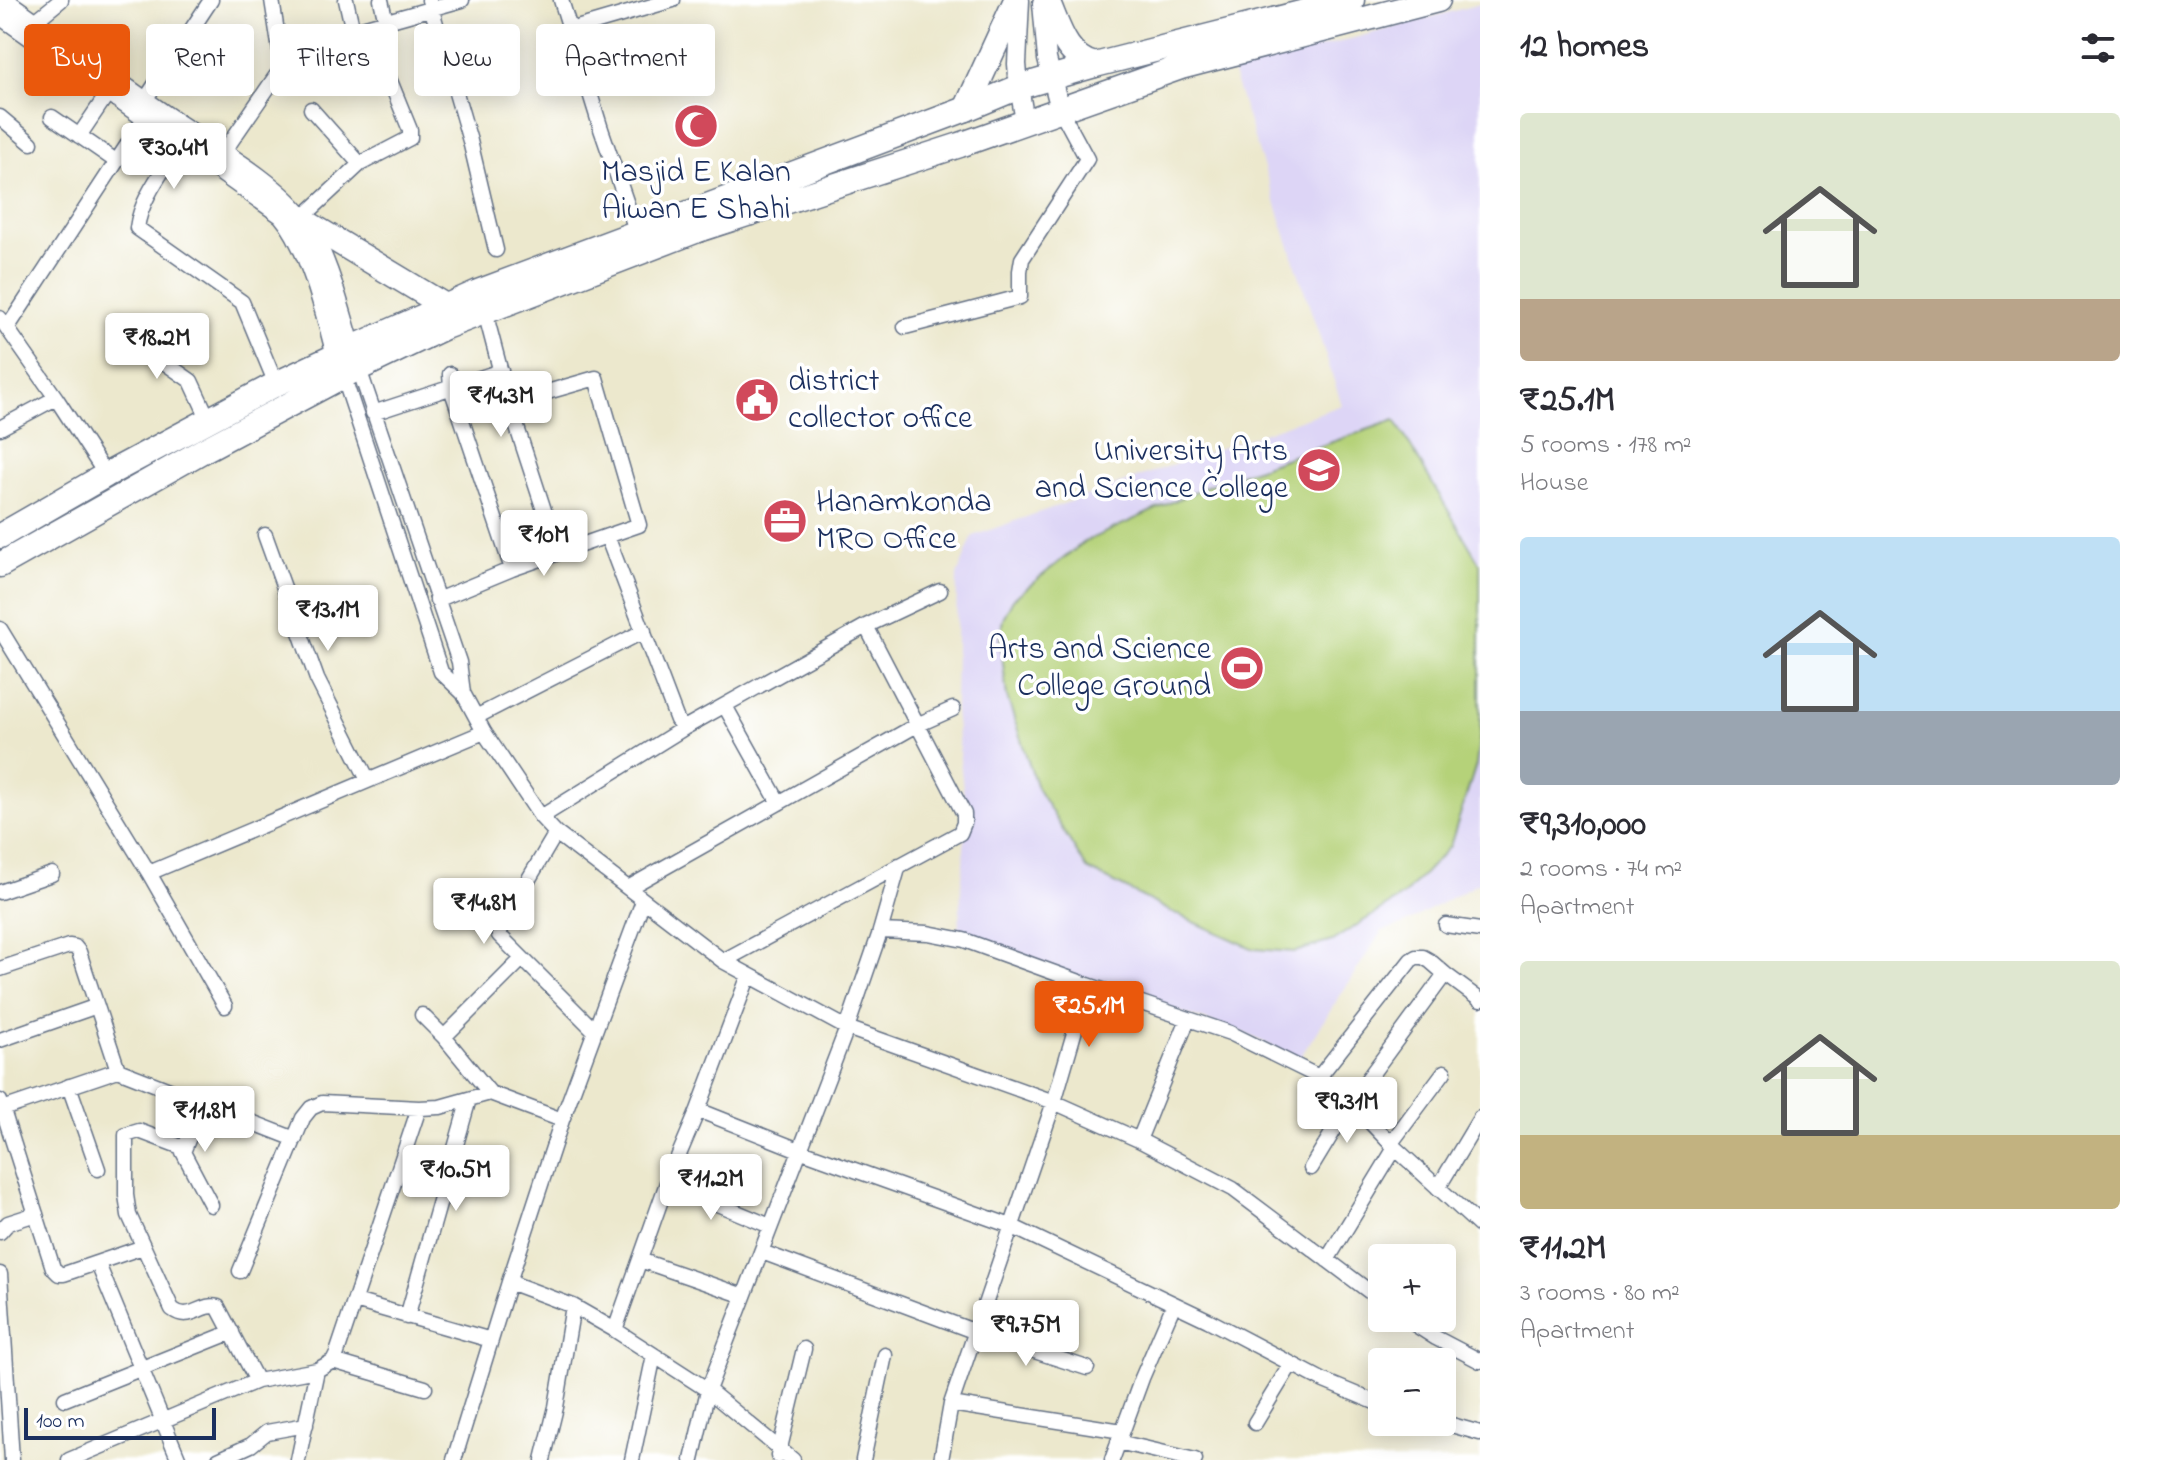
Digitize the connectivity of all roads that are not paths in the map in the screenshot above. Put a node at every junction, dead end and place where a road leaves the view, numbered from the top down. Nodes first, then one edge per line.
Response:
1 (4, 0) edge
2 (61, 0) edge
3 (211, 0) edge
4 (272, 0) edge
5 (346, 0) edge
6 (381, 0) edge
7 (462, 0) edge
8 (561, 0) edge
9 (673, 0) edge
10 (1018, 0) edge
11 (1045, 0) edge
12 (1352, 0) edge
13 (1438, 0) edge
14 (430, 5) edge
15 (0, 15) edge
16 (34, 22) junction
17 (386, 22) junction
18 (276, 24) edge
19 (351, 24) edge
20 (379, 24) edge
21 (568, 24) edge
22 (591, 24) edge
23 (24, 32) edge
24 (1095, 65) junction
25 (1052, 78) junction
26 (270, 85) edge
27 (1019, 87) junction
28 (106, 96) edge
29 (115, 96) edge
30 (396, 96) edge
31 (592, 96) edge
32 (145, 109) junction
33 (311, 109) dead end
34 (966, 109) junction
35 (1060, 109) junction
36 (0, 117) edge
37 (52, 117) dead end
38 (1025, 121) junction
39 (79, 136) junction
40 (31, 143) dead end
41 (180, 143) junction
42 (223, 153) junction
43 (110, 157) dead end
44 (360, 164) junction
45 (747, 203) junction
46 (303, 220) junction
47 (694, 222) junction
48 (637, 233) junction
49 (496, 250) dead end
50 (447, 307) junction
51 (485, 312) junction
52 (4, 323) edge
53 (905, 327) dead end
54 (118, 330) dead end
55 (347, 362) junction
56 (501, 371) junction
57 (450, 381) junction
58 (276, 384) junction
59 (56, 398) junction
60 (509, 403) junction
61 (373, 413) junction
62 (209, 420) junction
63 (0, 428) edge
64 (106, 475) junction
65 (265, 535) dead end
66 (0, 536) edge
67 (607, 536) junction
68 (558, 553) junction
69 (0, 565) edge
70 (512, 569) junction
71 (940, 591) dead end
72 (437, 600) junction
73 (866, 626) junction
74 (0, 629) edge
75 (644, 631) junction
76 (463, 693) junction
77 (725, 706) junction
78 (953, 709) dead end
79 (476, 717) junction
80 (917, 725) junction
81 (684, 728) junction
82 (484, 732) junction
83 (368, 780) junction
84 (779, 803) junction
85 (541, 817) junction
86 (556, 833) junction
87 (899, 865) junction
88 (149, 873) junction
89 (52, 874) dead end
90 (628, 888) junction
91 (0, 892) edge
92 (643, 901) junction
93 (1446, 925) dead end
94 (1480, 930) edge
95 (880, 931) junction
96 (522, 959) junction
97 (723, 961) junction
98 (0, 969) edge
99 (1445, 974) junction
100 (749, 975) junction
101 (1088, 985) junction
102 (1480, 1000) edge
103 (97, 1006) junction
104 (225, 1006) dead end
105 (422, 1015) dead end
106 (1188, 1019) junction
107 (847, 1028) junction
108 (595, 1031) junction
109 (444, 1037) junction
110 (0, 1040) edge
111 (118, 1070) junction
112 (1444, 1072) dead end
113 (1319, 1077) junction
114 (69, 1086) junction
115 (490, 1093) junction
116 (469, 1099) junction
117 (1054, 1102) junction
118 (1351, 1102) junction
119 (203, 1103) junction
120 (1, 1106) edge
121 (419, 1108) junction
122 (698, 1110) junction
123 (1480, 1118) edge
124 (562, 1120) junction
125 (295, 1139) junction
126 (1139, 1140) junction
127 (1393, 1146) junction
128 (184, 1148) junction
129 (799, 1150) junction
130 (1311, 1168) dead end
131 (98, 1169) dead end
132 (667, 1183) junction
133 (1438, 1188) junction
134 (211, 1205) dead end
135 (36, 1214) junction
136 (770, 1226) junction
137 (1011, 1226) junction
138 (1480, 1226) edge
139 (0, 1232) edge
140 (143, 1247) junction
141 (762, 1252) junction
142 (640, 1260) junction
143 (1327, 1260) junction
144 (98, 1264) junction
145 (240, 1271) dead end
146 (0, 1274) edge
147 (509, 1282) junction
148 (1368, 1291) edge
149 (744, 1296) junction
150 (355, 1301) junction
151 (1174, 1304) junction
152 (573, 1306) junction
153 (407, 1317) junction
154 (2, 1324) edge
155 (615, 1330) junction
156 (232, 1332) junction
157 (976, 1332) junction
158 (1427, 1332) edge
159 (491, 1340) junction
160 (804, 1349) dead end
161 (654, 1355) junction
162 (885, 1355) dead end
163 (333, 1361) junction
164 (1480, 1361) edge
165 (1291, 1364) junction
166 (1087, 1368) dead end
167 (141, 1369) junction
168 (317, 1370) junction
169 (257, 1381) junction
170 (425, 1388) dead end
171 (708, 1390) junction
172 (65, 1399) dead end
173 (1368, 1399) edge
174 (951, 1404) junction
175 (163, 1421) junction
176 (1255, 1423) dead end
177 (306, 1425) junction
178 (1456, 1426) edge
179 (1480, 1433) edge
180 (1120, 1436) junction
181 (779, 1455) edge
182 (301, 1459) edge
183 (12, 1460) edge
184 (69, 1460) edge
185 (179, 1460) edge
186 (218, 1460) edge
187 (454, 1460) edge
188 (543, 1460) edge
189 (632, 1460) edge
190 (692, 1460) edge
191 (793, 1460) edge
192 (863, 1460) edge
193 (941, 1460) edge
194 (1112, 1460) edge
195 (1195, 1460) edge

1 - 16 street
2 - 16 street
3 - 32 street
4 - 18 street
5 - 19 street
6 - 17 street
7 - 14 street
8 - 21 street
9 - 22 street
10 - 27 street
10 - 34 main road
11 - 24 main road
11 - 25 street
12 - 24 main road
13 - 35 main road
14 - 17 street
14 - 49 street
15 - 23 street
16 - 32 street
17 - 20 street
24 - 25 main road
25 - 27 main road
25 - 35 street
26 - 42 street
27 - 34 main road
27 - 38 street
28 - 39 street
29 - 32 street
30 - 44 street
31 - 48 street
32 - 41 street
32 - 42 street
32 - 52 street
33 - 44 street
34 - 45 main road
35 - 38 main road
35 - 53 street
36 - 40 street
37 - 39 street
38 - 45 main road
39 - 43 street
41 - 55 street
41 - 58 street
42 - 46 street
44 - 46 street
45 - 47 main road
46 - 50 main road
46 - 55 street
47 - 48 main road
47 - 51 main road
48 - 50 main road
50 - 55 main road
51 - 55 main road
51 - 56 street
52 - 59 street
54 - 62 street
55 - 58 main road
55 - 61 street
55 - 69 main road
55 - 76 street
56 - 57 street
56 - 60 street
57 - 61 street
57 - 70 street
58 - 62 main road
59 - 63 street
59 - 64 street
60 - 67 street
60 - 68 street
61 - 72 street
62 - 64 main road
64 - 66 main road
65 - 83 street
67 - 68 street
67 - 75 street
68 - 70 street
70 - 72 street
71 - 73 street
72 - 76 street
73 - 77 street
73 - 80 street
74 - 88 street
75 - 79 street
75 - 81 street
76 - 79 street
77 - 81 street
77 - 84 street
78 - 80 street
79 - 82 street
80 - 84 street
80 - 87 street
81 - 85 street
82 - 83 street
82 - 85 street
83 - 88 street
84 - 90 street
85 - 86 street
86 - 90 street
86 - 96 street
87 - 95 street
87 - 97 street
88 - 104 street
89 - 91 street
90 - 92 street
92 - 97 street
92 - 108 street
93 - 94 street
95 - 101 street
95 - 107 street
96 - 108 street
96 - 109 street
97 - 100 street
98 - 103 street
99 - 102 street
99 - 113 street
99 - 118 street
100 - 107 street
100 - 122 street
101 - 106 street
101 - 117 street
103 - 110 street
103 - 111 street
105 - 109 street
106 - 113 street
106 - 126 street
107 - 117 street
107 - 129 street
108 - 124 street
109 - 115 street
111 - 114 street
111 - 119 street
112 - 127 street
113 - 118 street
114 - 120 street
114 - 131 street
115 - 116 street
115 - 124 street
116 - 121 street
116 - 153 street
117 - 126 street
117 - 137 street
118 - 127 street
118 - 130 street
119 - 125 street
119 - 128 street
120 - 135 street
121 - 125 street
121 - 150 street
122 - 129 street
122 - 132 street
123 - 133 street
124 - 147 street
125 - 145 street
126 - 143 street
127 - 133 street
127 - 143 street
128 - 134 street
128 - 140 street
129 - 136 street
129 - 137 street
132 - 136 street
132 - 142 street
133 - 138 street
135 - 139 street
135 - 144 street
136 - 141 street
137 - 151 street
137 - 157 street
140 - 144 street
140 - 156 street
141 - 149 street
141 - 157 street
142 - 149 street
142 - 155 street
143 - 148 street
144 - 167 street
146 - 154 street
147 - 152 street
147 - 159 street
149 - 171 street
150 - 153 street
150 - 163 street
151 - 165 street
151 - 180 street
152 - 155 street
152 - 188 street
153 - 159 street
154 - 183 street
155 - 161 street
156 - 167 street
156 - 169 street
157 - 166 street
157 - 174 street
158 - 164 street
159 - 187 street
160 - 181 street
161 - 171 street
161 - 189 street
162 - 192 street
163 - 168 street
163 - 170 street
165 - 173 street
165 - 176 street
167 - 172 street
167 - 175 street
168 - 169 street
168 - 177 street
169 - 175 street
171 - 181 street
171 - 190 street
174 - 180 street
174 - 193 street
175 - 184 street
175 - 185 street
177 - 182 street
177 - 186 street
178 - 179 street
180 - 194 street
180 - 195 street
181 - 191 street

